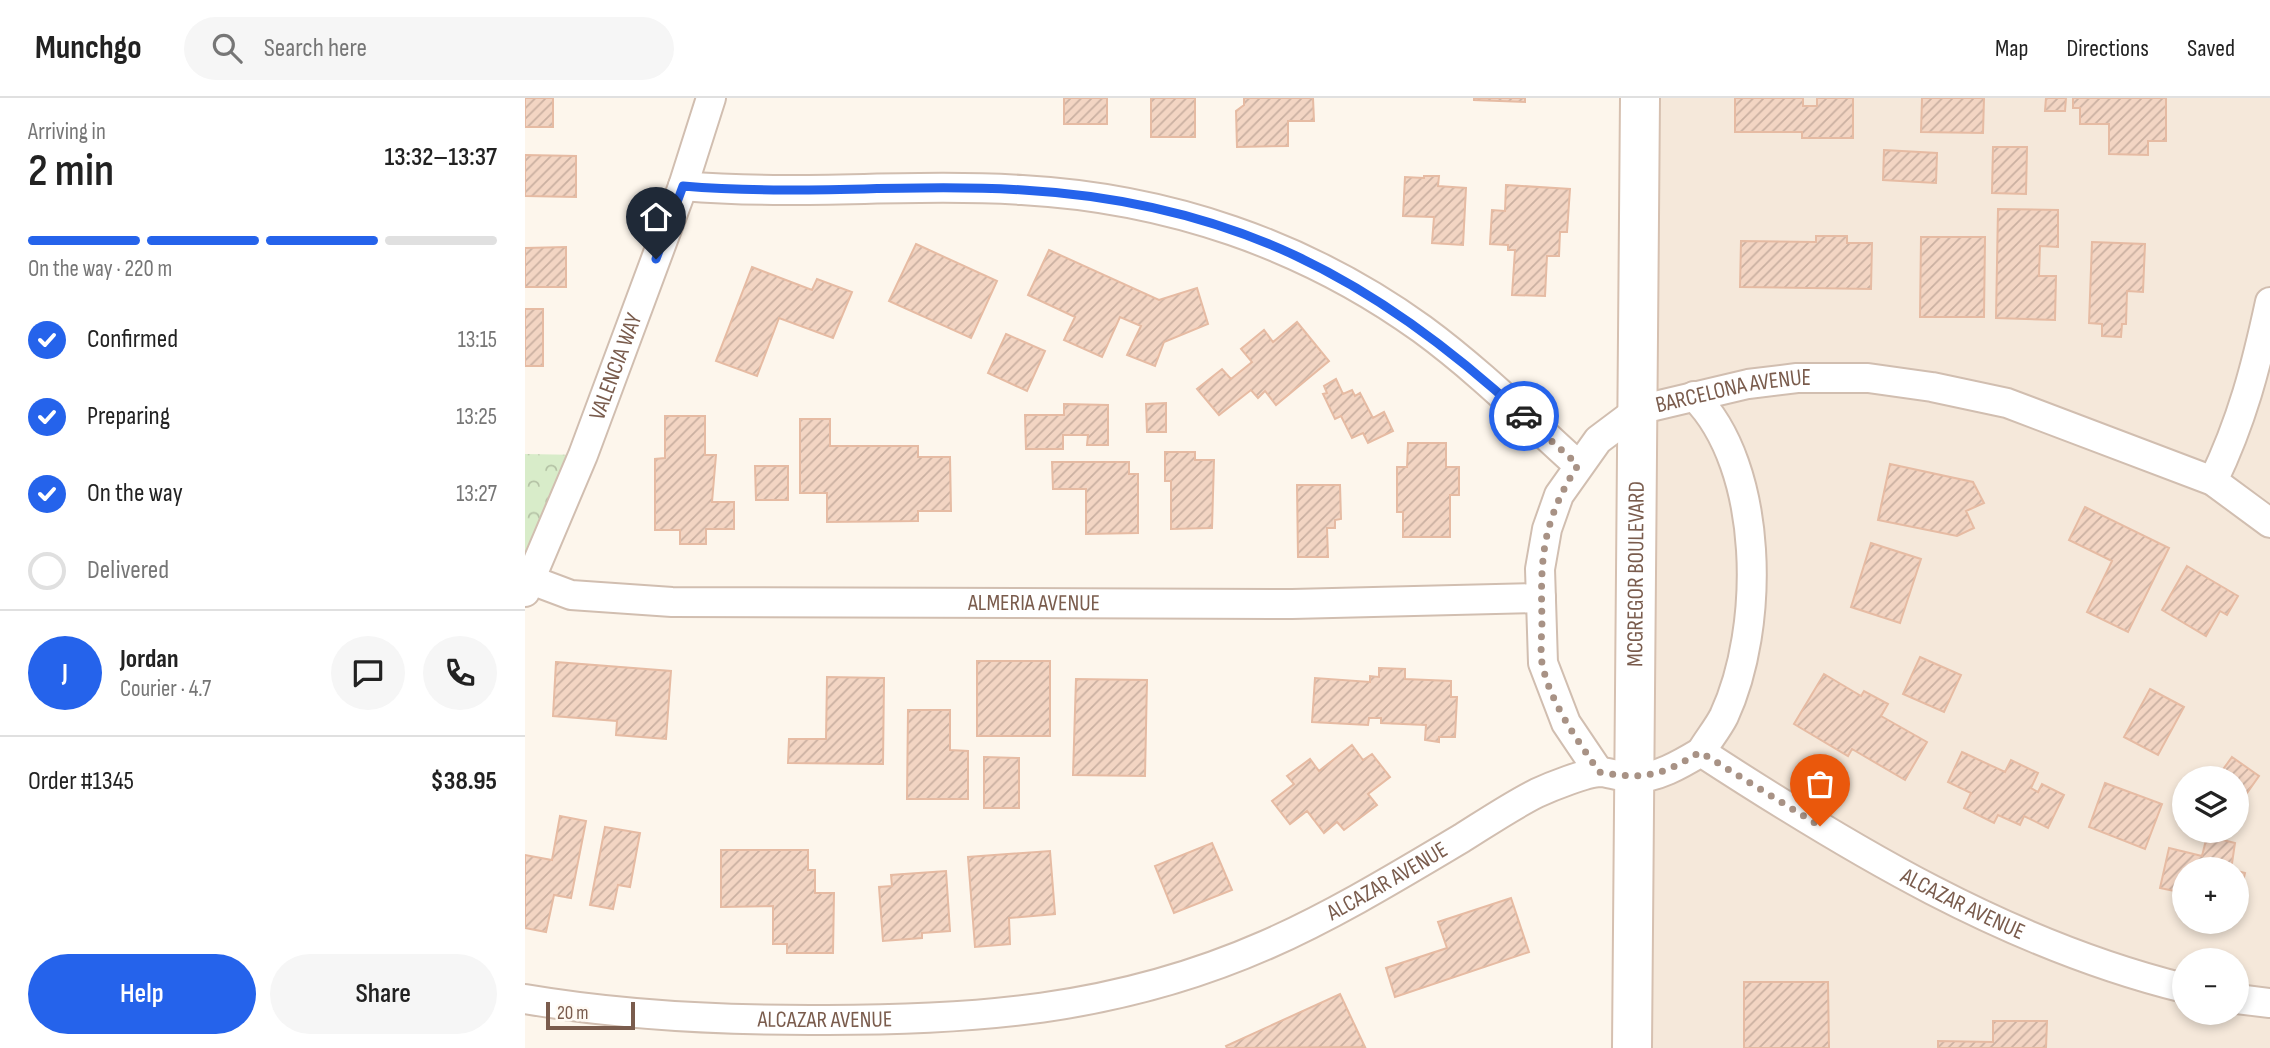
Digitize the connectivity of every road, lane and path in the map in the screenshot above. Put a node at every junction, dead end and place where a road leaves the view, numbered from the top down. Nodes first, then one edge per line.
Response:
1 (711, 98) edge
2 (1640, 98) edge
3 (683, 186) junction
4 (2270, 302) edge
5 (1694, 396) junction
6 (1638, 410) junction
7 (1578, 465) junction
8 (2213, 481) junction
9 (2270, 523) edge
10 (528, 586) edge
11 (1541, 598) junction
12 (1700, 752) junction
13 (1617, 775) junction
14 (2172, 985) edge
15 (525, 999) edge
16 (2249, 1000) edge
17 (2270, 1003) edge
18 (1632, 1048) edge

1 - 3 street, VALENCIA WAY
2 - 6 main road, MCGREGOR BOULEVARD
3 - 7 street
3 - 10 street, VALENCIA WAY
4 - 8 street
5 - 6 street, BARCELONA AVENUE
5 - 8 street, BARCELONA AVENUE
5 - 12 street
6 - 7 street, BARCELONA AVENUE
6 - 13 main road, MCGREGOR BOULEVARD
7 - 11 street
8 - 9 street, BARCELONA AVENUE
10 - 11 street, ALMERIA AVENUE
11 - 13 street
12 - 13 street, ALCAZAR AVENUE
12 - 14 street, ALCAZAR AVENUE
13 - 15 street, ALCAZAR AVENUE
13 - 18 main road, MCGREGOR BOULEVARD
16 - 17 street

